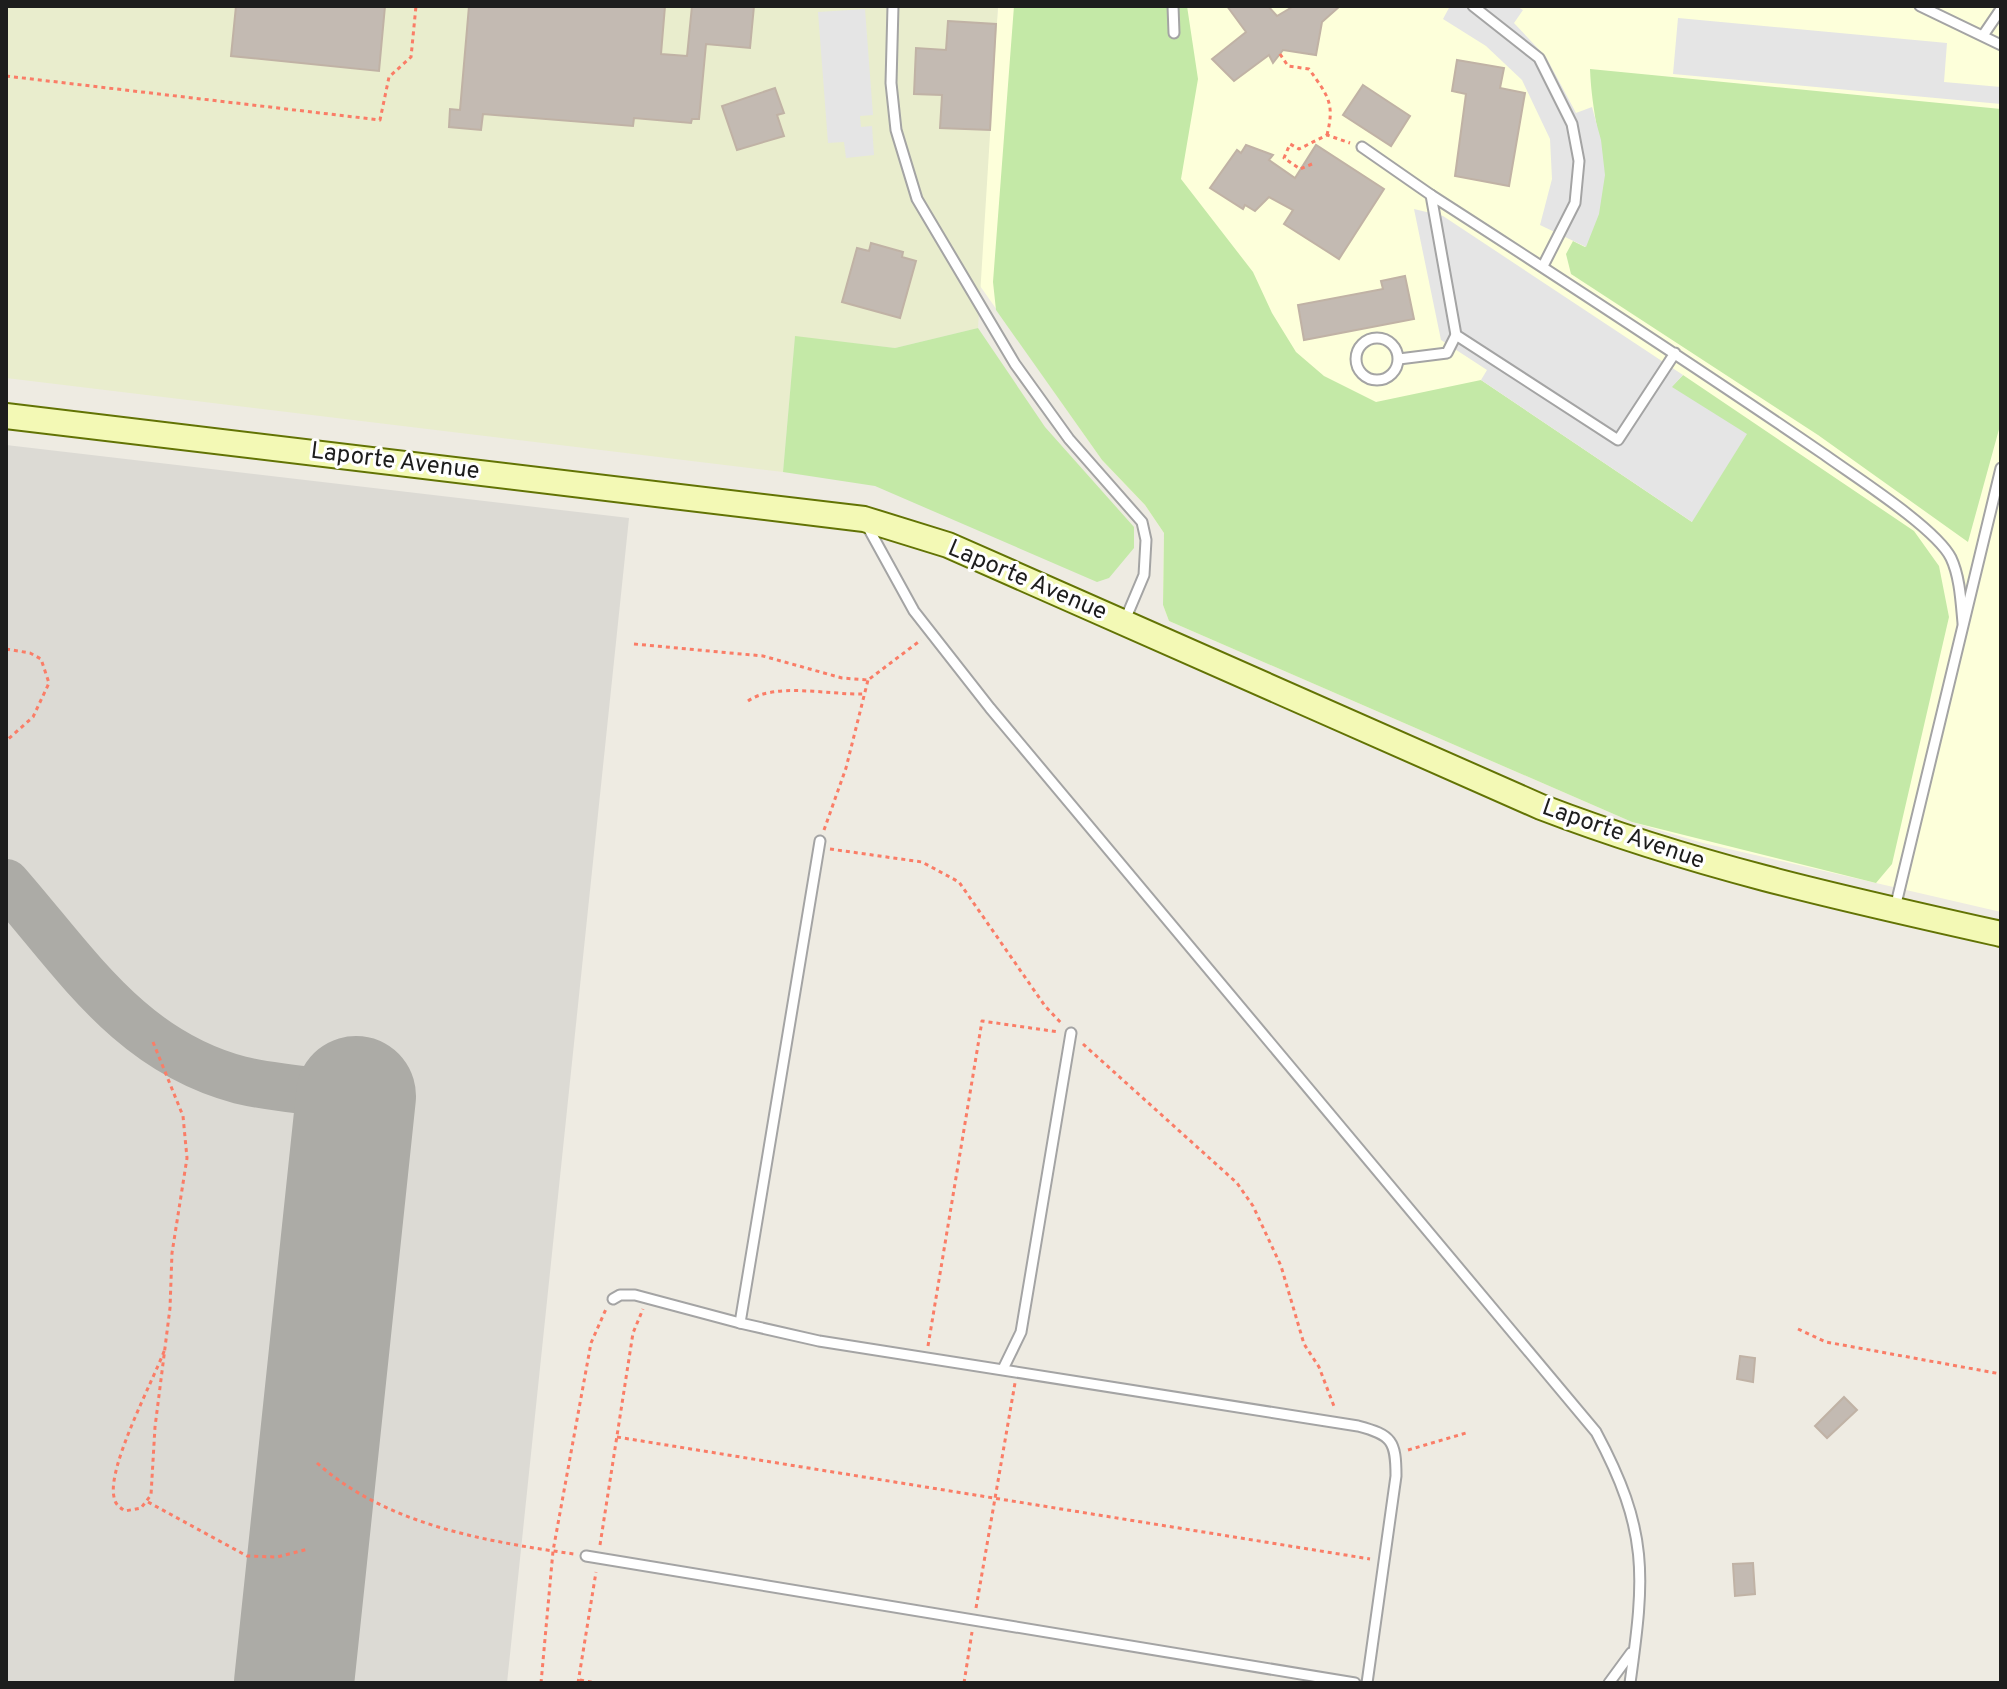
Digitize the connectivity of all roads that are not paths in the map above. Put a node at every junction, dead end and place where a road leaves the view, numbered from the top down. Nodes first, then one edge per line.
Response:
1 (893, 6) edge
2 (1173, 6) edge
3 (1473, 6) edge
4 (1920, 6) edge
5 (2001, 9) edge
6 (1174, 33) dead end
7 (1984, 34) junction
8 (2001, 45) edge
9 (1362, 147) road end
10 (1431, 195) junction
11 (1543, 266) junction
12 (1456, 335) junction
13 (1675, 353) junction
14 (1399, 359) junction
15 (6, 416) edge
16 (2001, 468) edge
17 (864, 519) junction
18 (1124, 623) junction
19 (1963, 623) junction
20 (819, 844) road end
21 (1894, 910) junction
22 (2001, 934) edge
23 (1071, 1033) road end
24 (613, 1299) road end
25 (740, 1323) junction
26 (1003, 1369) junction
27 (586, 1556) road end
28 (1635, 1646) junction
29 (1355, 1683) edge
30 (1367, 1683) edge
31 (1609, 1683) edge
32 (1630, 1683) edge

1 - 18 lane
2 - 6 lane
3 - 11 lane
4 - 7 lane
5 - 7 lane
7 - 8 lane
9 - 10 lane
10 - 11 lane
10 - 12 lane
11 - 13 lane
12 - 13 lane
12 - 14 lane
13 - 19 lane
14 - 14 lane
15 - 17 street, Laporte Avenue
16 - 19 lane
17 - 18 street, Laporte Avenue
17 - 28 lane
18 - 21 street, Laporte Avenue
19 - 21 lane
20 - 25 lane
21 - 22 street, Laporte Avenue
23 - 26 lane
24 - 25 lane
25 - 26 lane
26 - 30 lane
27 - 29 lane
28 - 31 lane
28 - 32 lane

